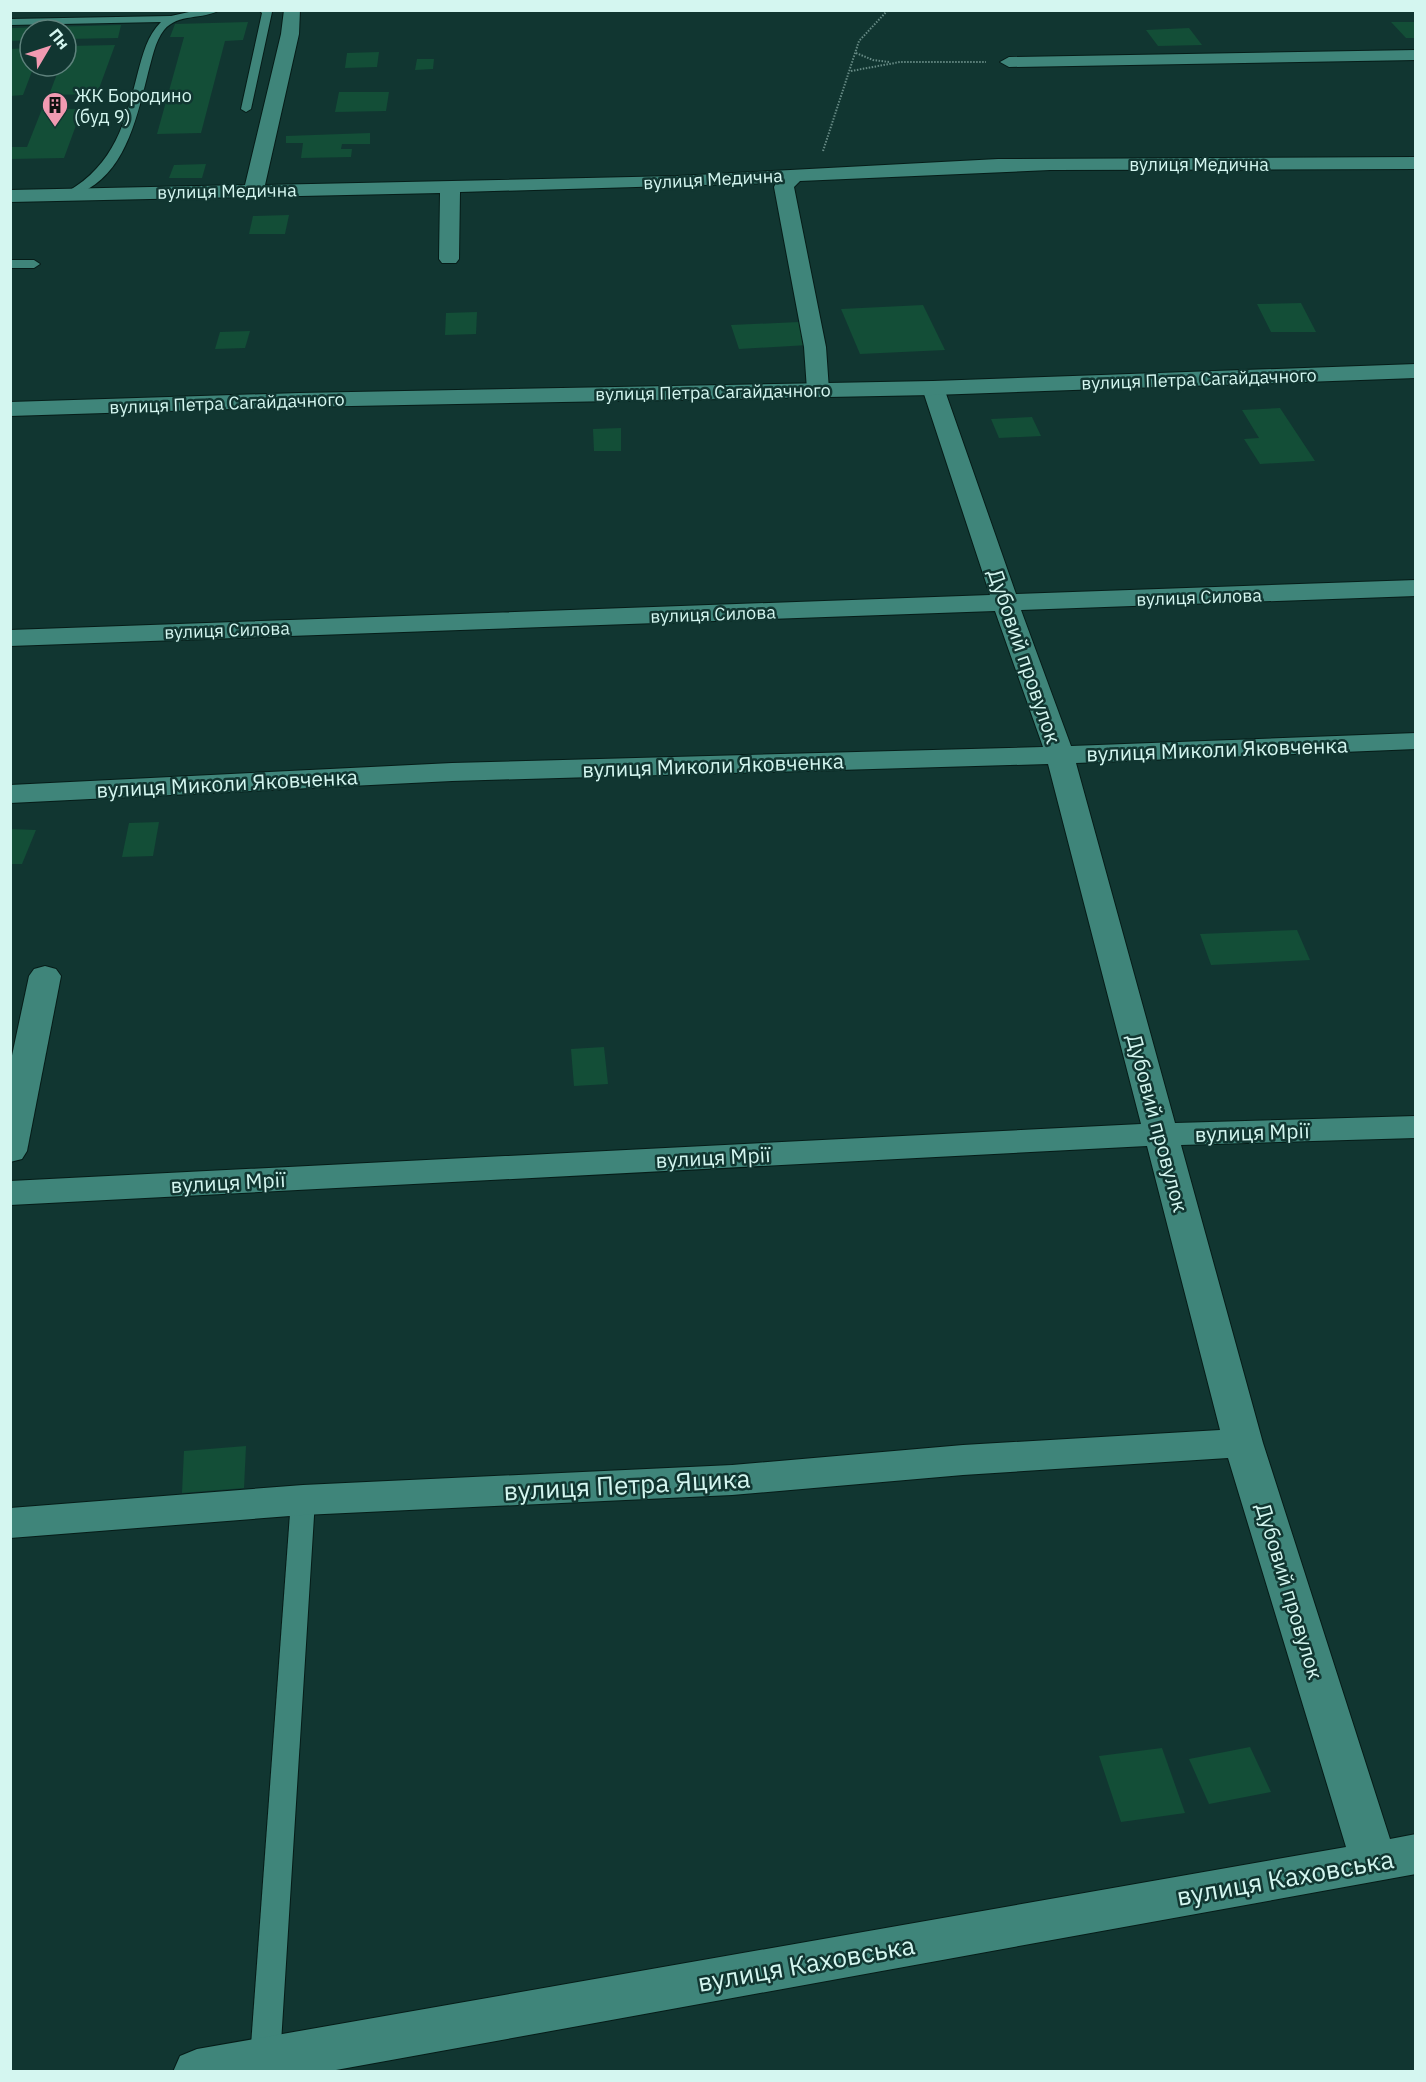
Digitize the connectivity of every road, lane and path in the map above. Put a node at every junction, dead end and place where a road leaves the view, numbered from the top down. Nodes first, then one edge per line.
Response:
1 (215, 10) edge
2 (264, 10) edge
3 (292, 10) edge
4 (888, 10) edge
5 (171, 19) junction
6 (10, 22) edge
7 (856, 53) junction
8 (1416, 55) edge
9 (1009, 62) joint
10 (899, 64) junction
11 (850, 72) junction
12 (246, 109) dead end
13 (1416, 163) edge
14 (796, 175) junction
15 (450, 188) junction
16 (254, 190) junction
17 (71, 194) junction
18 (10, 196) edge
19 (449, 259) dead end
20 (10, 264) edge
21 (34, 264) dead end
22 (1416, 371) edge
23 (933, 388) junction
24 (818, 390) junction
25 (10, 410) edge
26 (1416, 588) edge
27 (1005, 604) junction
28 (10, 638) edge
29 (1416, 741) edge
30 (1060, 755) junction
31 (10, 794) edge
32 (45, 976) dead end
33 (1416, 1127) edge
34 (1161, 1134) junction
35 (10, 1151) edge
36 (10, 1193) edge
37 (1244, 1443) junction
38 (303, 1500) junction
39 (10, 1523) edge
40 (1395, 1858) edge
41 (265, 2059) junction
42 (197, 2072) edge

1 - 5 lane
2 - 12 lane
3 - 16 street
4 - 7 path
5 - 6 lane
5 - 17 lane
7 - 10 path
7 - 11 path
8 - 9 street
9 - 10 path
10 - 11 path
11 - 14 path
13 - 14 street, вулиця Медична
14 - 15 street, вулиця Медична
14 - 24 street
15 - 16 street, вулиця Медична
15 - 19 street
16 - 17 street, вулиця Медична
17 - 18 street, вулиця Медична
20 - 21 lane
22 - 23 street, вулиця Петра Сагайдачного
23 - 24 street, вулиця Петра Сагайдачного
23 - 27 street, Дубовий провулок
24 - 25 street, вулиця Петра Сагайдачного
26 - 27 street, вулиця Силова
27 - 28 street, вулиця Силова
27 - 30 street, Дубовий провулок
29 - 30 street, вулиця Миколи Яковченка
30 - 31 street, вулиця Миколи Яковченка
30 - 34 street, Дубовий провулок
32 - 35 street
33 - 34 street, вулиця Мрії
34 - 36 street, вулиця Мрії
34 - 37 street, Дубовий провулок
37 - 38 street, вулиця Петра Яцика
37 - 40 street, Дубовий провулок
38 - 39 street, вулиця Петра Яцика
38 - 41 lane
40 - 41 street, вулиця Каховська
41 - 42 street, вулиця Каховська

